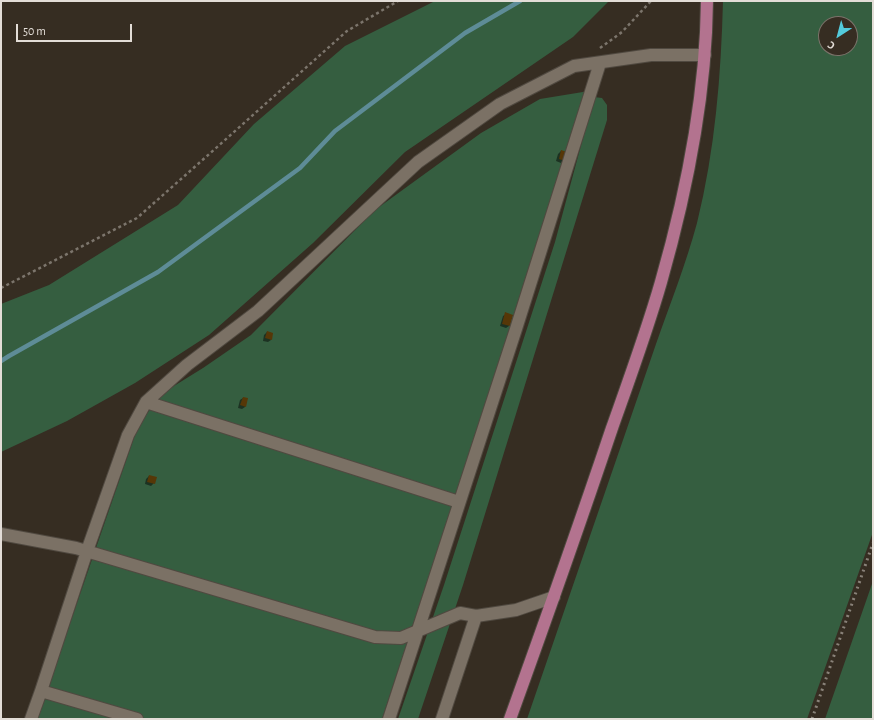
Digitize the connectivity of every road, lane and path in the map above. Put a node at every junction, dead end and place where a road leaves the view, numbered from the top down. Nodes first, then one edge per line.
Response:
1 (398, 1) edge
2 (652, 1) edge
3 (707, 1) edge
4 (598, 49) dead end
5 (705, 55) junction
6 (600, 63) junction
7 (1, 288) edge
8 (146, 402) junction
9 (459, 502) junction
10 (1, 534) edge
11 (86, 551) junction
12 (554, 597) junction
13 (476, 616) junction
14 (417, 631) junction
15 (41, 691) junction
16 (31, 719) edge
17 (138, 719) edge
18 (389, 719) edge
19 (442, 719) edge
20 (510, 719) edge

1 - 7 path
2 - 4 path
3 - 5 main road
5 - 6 lane
5 - 12 main road
6 - 8 lane
6 - 9 lane
8 - 9 lane
8 - 11 lane
9 - 14 lane
10 - 11 lane
11 - 14 lane
11 - 15 lane
12 - 13 lane
12 - 20 main road
13 - 14 lane
13 - 19 lane
14 - 18 lane
15 - 16 lane
15 - 17 lane

